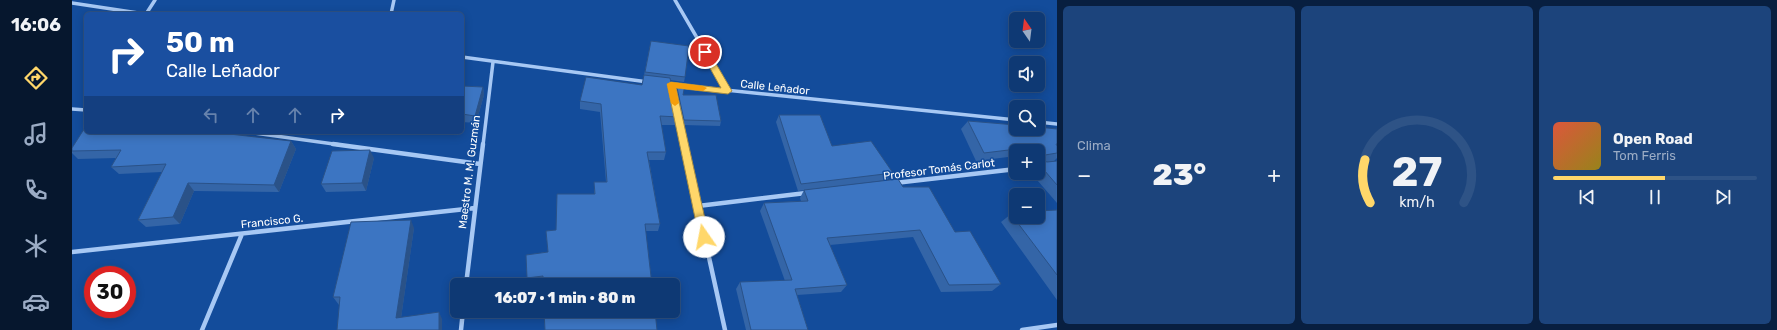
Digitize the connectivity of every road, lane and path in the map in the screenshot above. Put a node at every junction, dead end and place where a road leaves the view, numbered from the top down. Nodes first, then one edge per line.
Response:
1 (155, 0) edge
2 (394, 0) edge
3 (675, 0) edge
4 (72, 3) edge
5 (133, 12) edge
6 (147, 12) edge
7 (391, 12) edge
8 (464, 57) edge
9 (493, 62) junction
10 (655, 82) edge
11 (663, 84) edge
12 (671, 84) junction
13 (728, 91) junction
14 (673, 92) edge
15 (676, 107) edge
16 (72, 109) edge
17 (84, 110) edge
18 (1009, 119) edge
19 (1045, 123) edge
20 (1057, 124) edge
21 (261, 134) edge
22 (480, 164) junction
23 (1009, 170) edge
24 (892, 183) edge
25 (814, 192) edge
26 (698, 206) junction
27 (475, 208) junction
28 (242, 234) junction
29 (72, 252) edge
30 (467, 278) edge
31 (462, 318) edge
32 (1057, 325) edge
33 (202, 330) edge
34 (461, 330) edge
35 (725, 330) edge
36 (1022, 330) edge

1 - 6 street
2 - 7 street
3 - 13 street
4 - 5 street
8 - 9 street
9 - 10 street
9 - 22 street, Maestro M. M. Guzmán
11 - 12 street, Calle Leñador
12 - 13 street, Calle Leñador
12 - 14 street
13 - 18 street, Calle Leñador
15 - 26 street
16 - 17 street
19 - 20 street
21 - 22 street
22 - 27 street, Maestro M. M. Guzmán
23 - 24 street, Profesor Tomás Carlot
25 - 26 street
26 - 35 street
27 - 28 street, Francisco G.
27 - 30 street, Maestro M. M. Guzmán
28 - 29 street, Francisco G.
28 - 33 street
31 - 34 street
32 - 36 street

